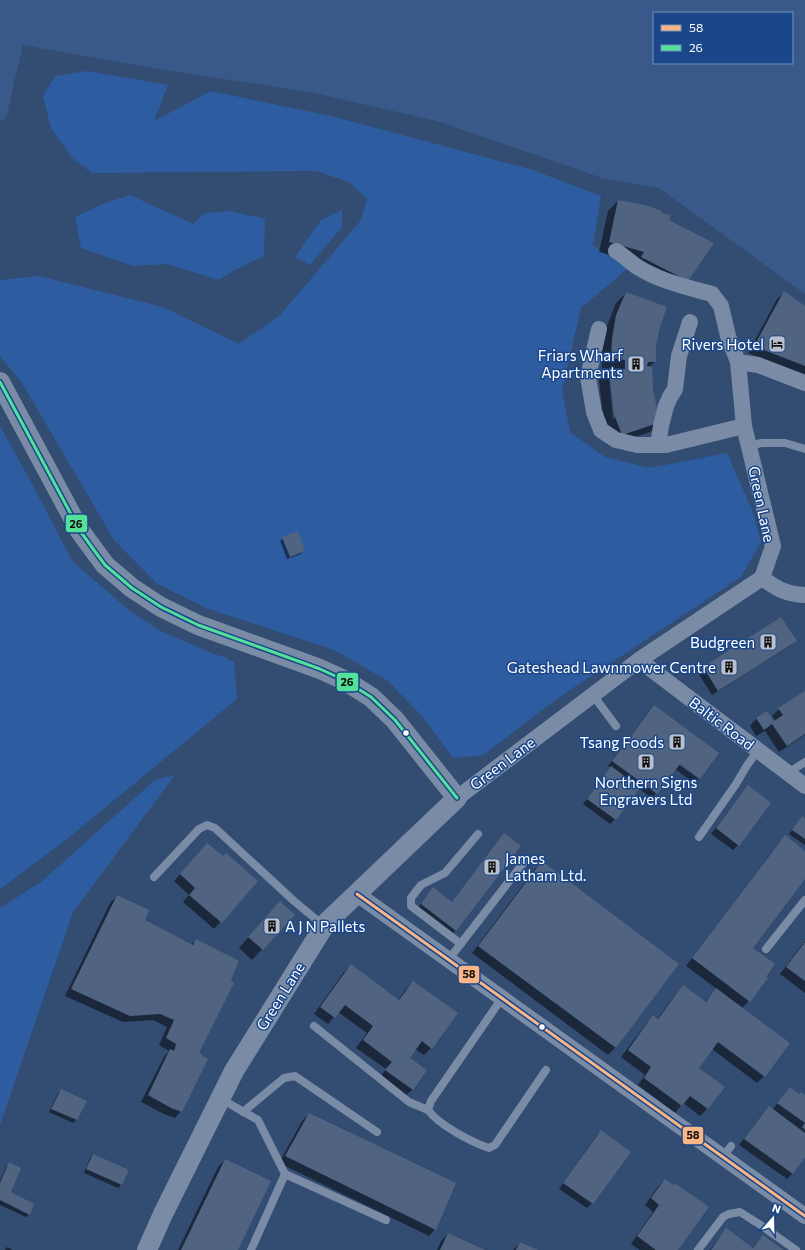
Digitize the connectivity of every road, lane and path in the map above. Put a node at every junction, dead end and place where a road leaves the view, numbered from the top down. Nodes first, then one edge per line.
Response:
1 (616, 251) dead end
2 (690, 322) dead end
3 (599, 329) dead end
4 (738, 362) junction
5 (0, 382) edge
6 (805, 383) edge
7 (744, 426) junction
8 (658, 445) junction
9 (749, 446) junction
10 (805, 449) edge
11 (762, 578) junction
12 (805, 595) edge
13 (639, 660) junction
14 (593, 695) junction
15 (616, 726) dead end
16 (758, 750) junction
17 (805, 762) edge
18 (788, 773) junction
19 (805, 786) edge
20 (457, 798) junction
21 (478, 834) dead end
22 (699, 837) dead end
23 (524, 862) dead end
24 (154, 877) dead end
25 (357, 894) junction
26 (805, 900) edge
27 (324, 926) junction
28 (461, 944) junction
29 (766, 949) dead end
30 (449, 959) junction
31 (502, 998) junction
32 (314, 1026) dead end
33 (546, 1070) dead end
34 (221, 1099) junction
35 (428, 1110) junction
36 (243, 1112) junction
37 (377, 1132) dead end
38 (285, 1174) junction
39 (805, 1216) edge
40 (386, 1220) dead end
41 (147, 1250) edge
42 (251, 1250) edge
43 (698, 1250) edge
44 (796, 1250) edge

1 - 4 street, Green Lane
2 - 8 street
3 - 8 street
4 - 6 street
4 - 7 street, Green Lane
5 - 20 street
7 - 8 street
7 - 9 street, Green Lane
9 - 10 lane
9 - 11 street, Green Lane
11 - 12 street
11 - 13 street, Green Lane
13 - 14 street, Green Lane
13 - 16 street, Baltic Road
14 - 15 lane
14 - 20 street, Green Lane
16 - 18 street, Baltic Road
16 - 22 lane
17 - 18 lane
18 - 19 street, Baltic Road
20 - 25 street, Green Lane
21 - 28 lane
23 - 28 lane
24 - 27 lane
25 - 27 street, Green Lane
25 - 30 street
26 - 29 lane
27 - 34 street, Green Lane
28 - 30 lane
30 - 31 street
31 - 35 lane
31 - 39 street
32 - 35 lane
33 - 35 lane
34 - 36 lane
34 - 41 street, Green Lane
36 - 37 lane
36 - 38 lane
38 - 40 lane
38 - 42 lane
43 - 44 lane

